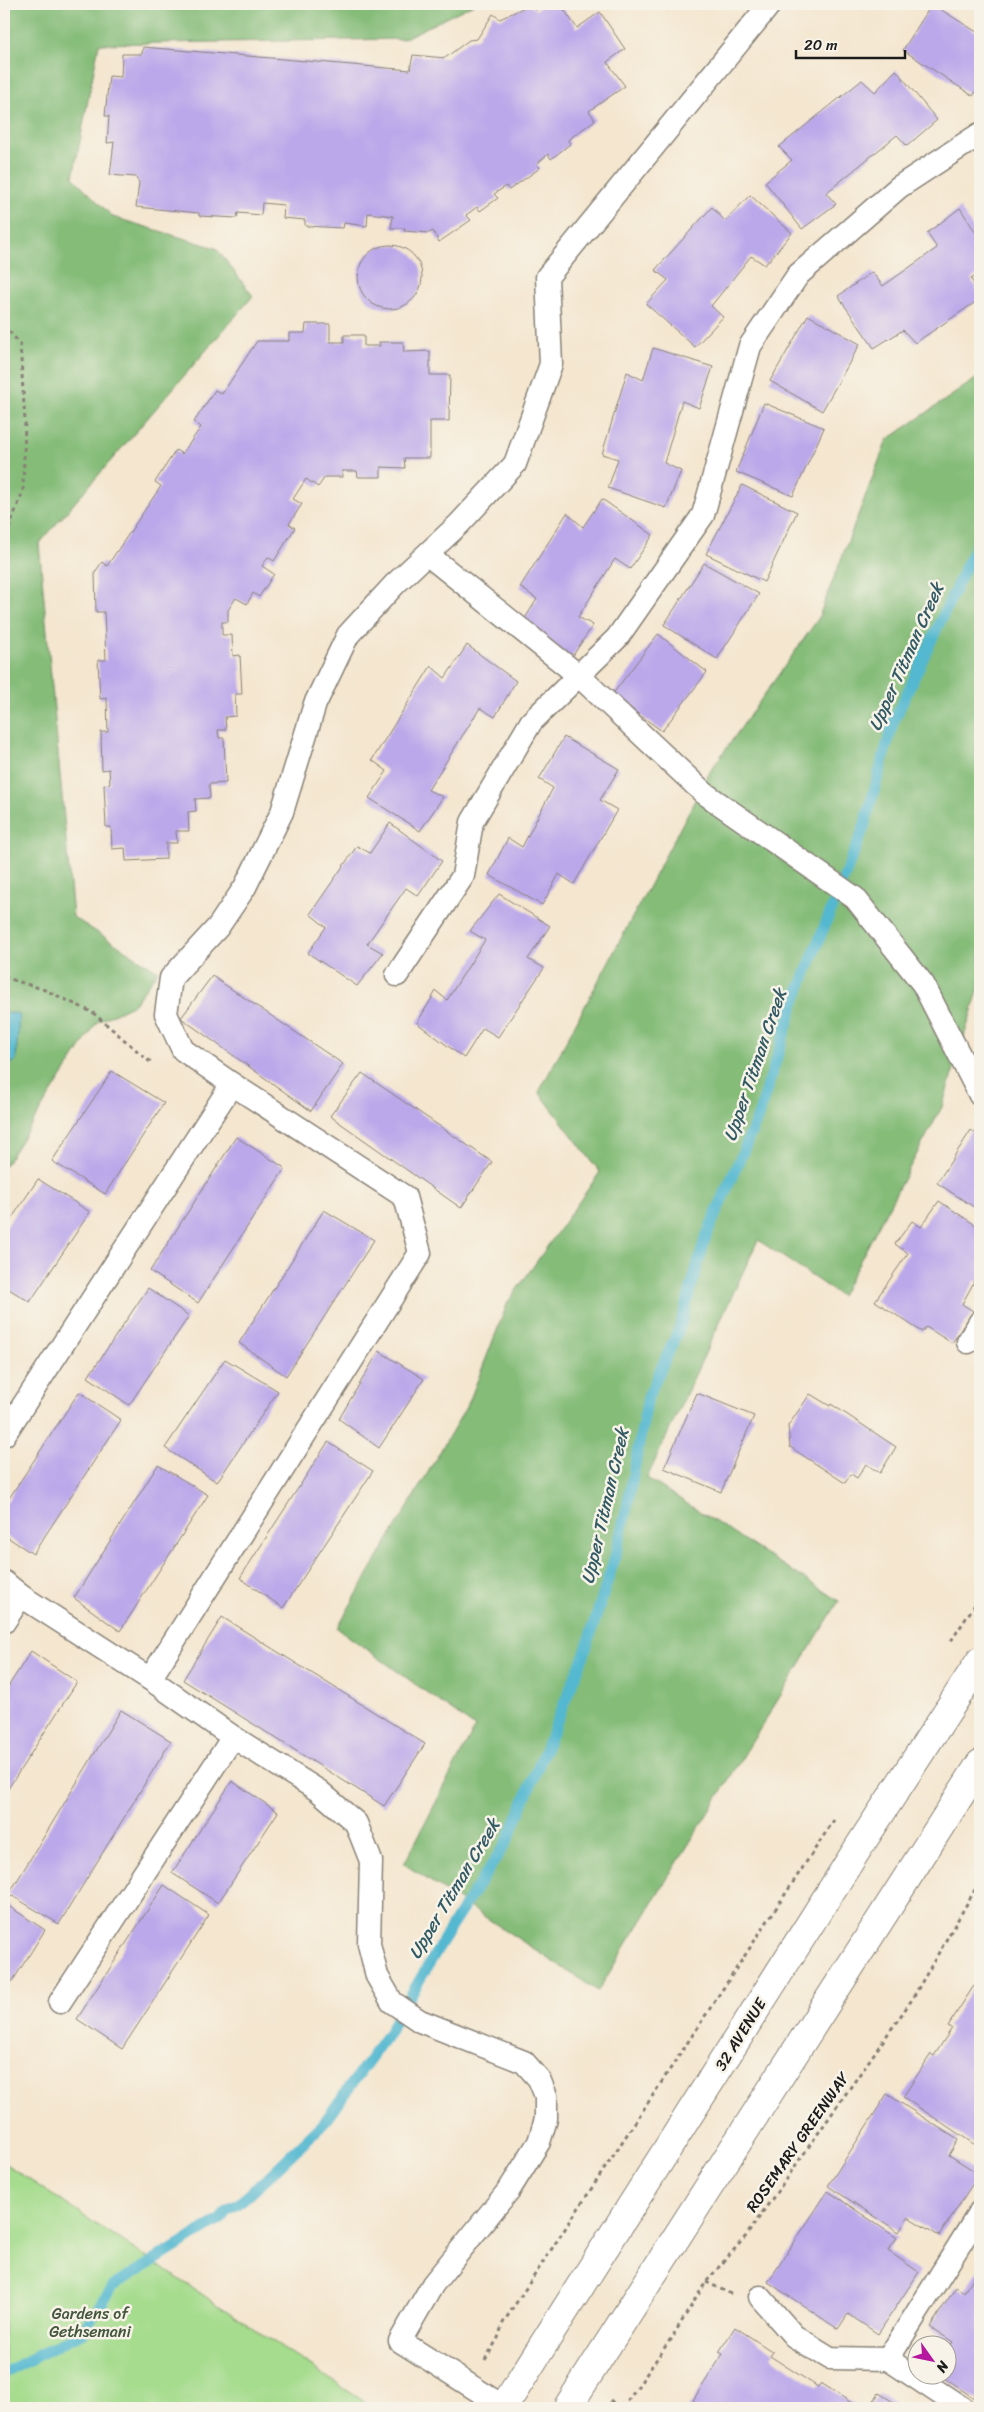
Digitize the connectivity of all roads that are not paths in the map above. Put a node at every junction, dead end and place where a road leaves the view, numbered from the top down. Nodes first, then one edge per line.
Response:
1 (770, 4) edge
2 (980, 134) edge
3 (428, 555) junction
4 (578, 675) junction
5 (398, 975) dead end
6 (232, 1084) junction
7 (980, 1095) edge
8 (980, 1322) edge
9 (968, 1342) dead end
10 (4, 1435) edge
11 (12, 1589) edge
12 (4, 1622) edge
13 (980, 1661) edge
14 (150, 1679) junction
15 (233, 1737) junction
16 (980, 1764) edge
17 (60, 2002) dead end
18 (980, 2212) edge
19 (760, 2297) dead end
20 (888, 2359) junction
21 (503, 2408) edge
22 (567, 2408) edge
23 (962, 2408) edge

1 - 3 lane
2 - 4 lane
3 - 4 lane
3 - 6 lane
4 - 5 lane
4 - 7 lane
6 - 10 lane
6 - 14 lane
8 - 9 lane
11 - 12 lane
11 - 14 lane
13 - 21 main road, 32 AVENUE
14 - 15 lane
15 - 17 lane
15 - 21 lane
16 - 22 main road
18 - 20 lane
19 - 20 lane
20 - 23 lane

